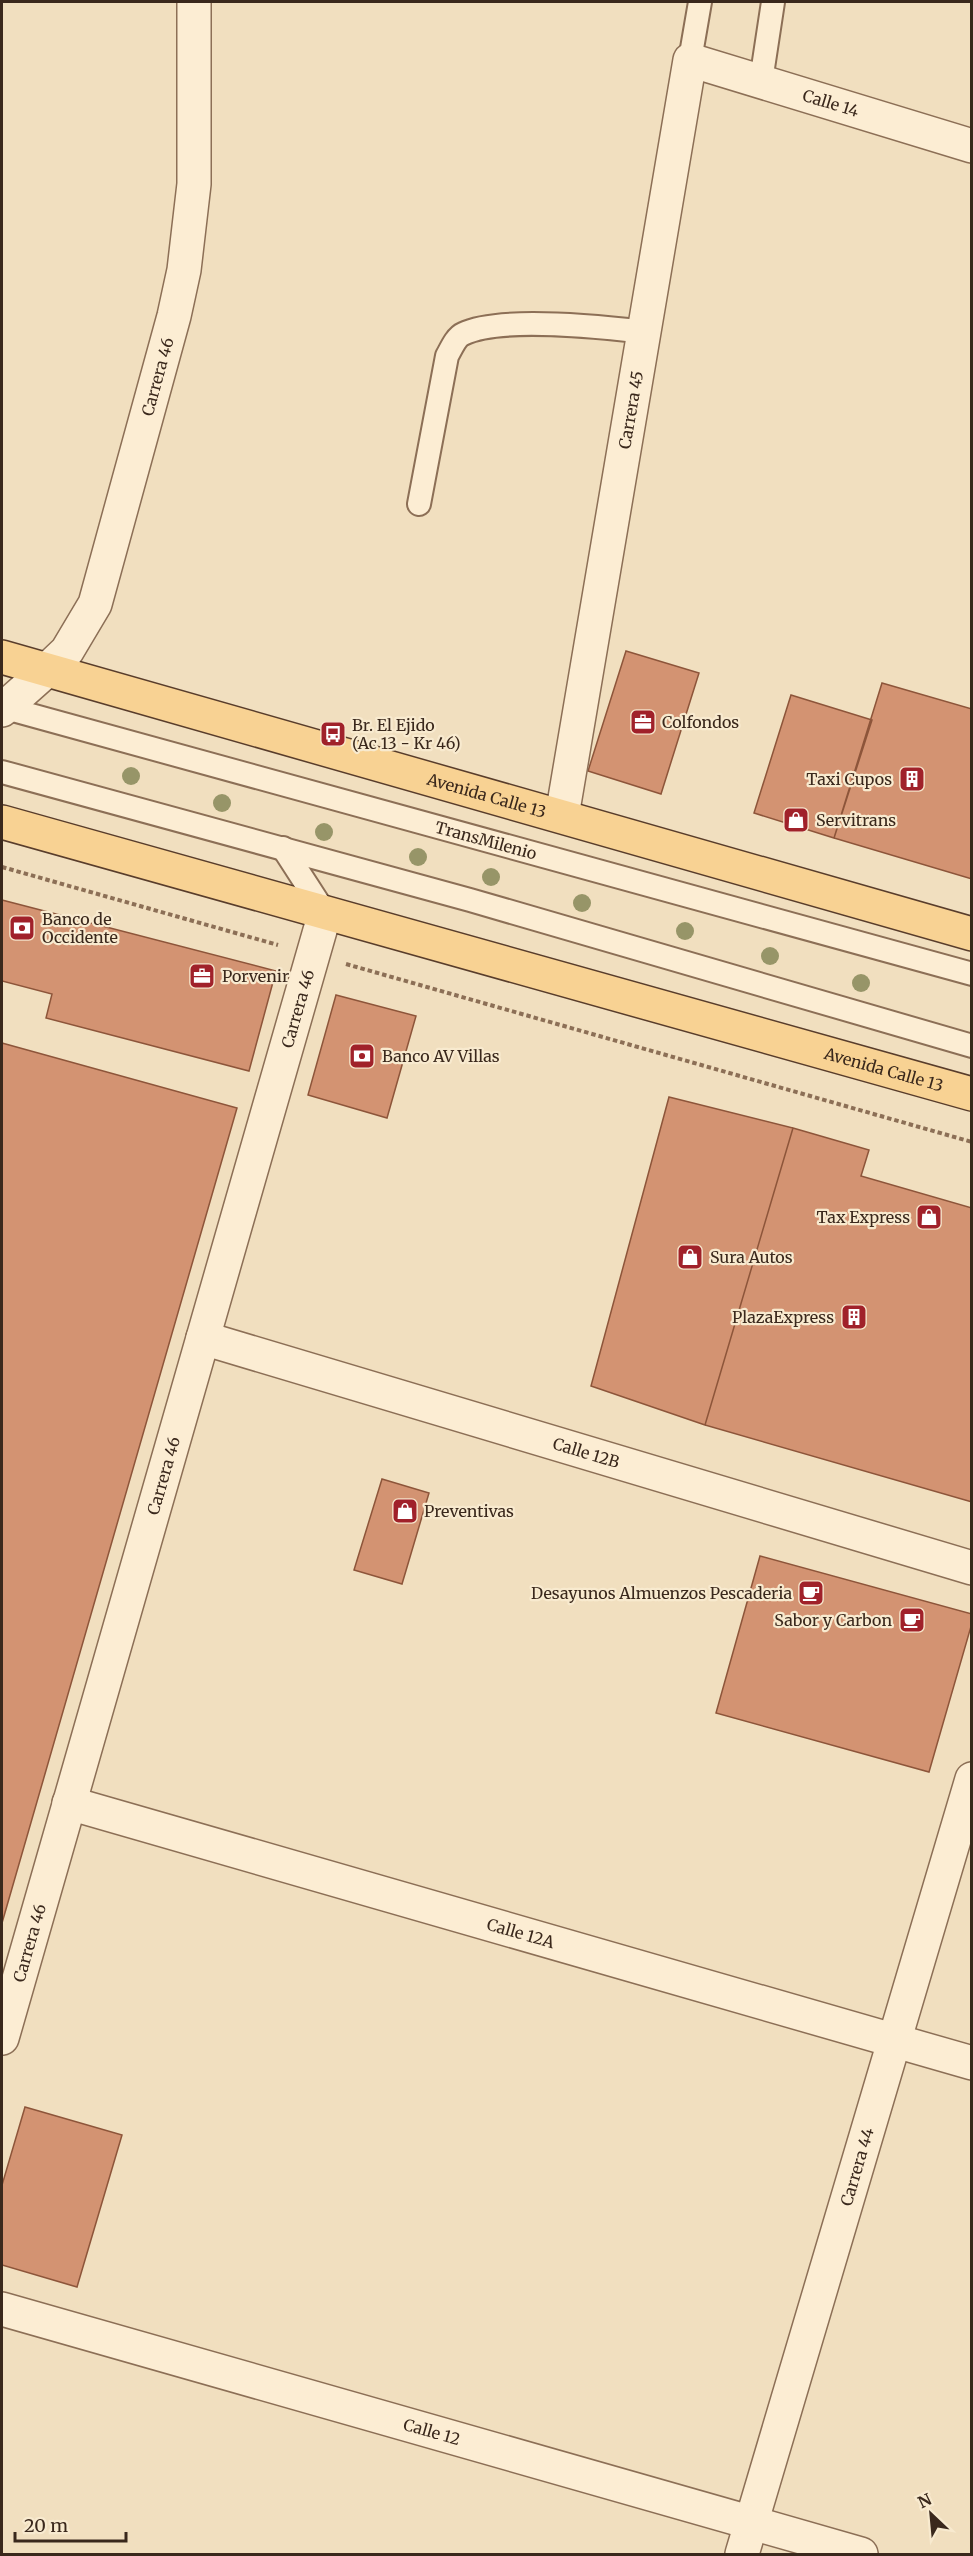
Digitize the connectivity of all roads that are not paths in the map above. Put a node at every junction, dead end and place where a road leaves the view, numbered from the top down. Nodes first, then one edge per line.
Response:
1 (194, 2) edge
2 (700, 2) edge
3 (773, 2) edge
4 (690, 60) junction
5 (761, 81) junction
6 (972, 146) edge
7 (644, 332) junction
8 (419, 504) dead end
9 (2, 657) edge
10 (47, 670) junction
11 (2, 708) edge
12 (2, 772) edge
13 (562, 816) junction
14 (2, 822) edge
15 (283, 848) junction
16 (326, 913) junction
17 (972, 934) edge
18 (972, 974) edge
19 (972, 1046) edge
20 (972, 1094) edge
21 (203, 1338) junction
22 (972, 1568) edge
23 (972, 1779) edge
24 (69, 1803) junction
25 (2, 2037) edge
26 (894, 2041) junction
27 (972, 2063) edge
28 (2, 2309) edge
29 (750, 2523) junction
30 (741, 2554) edge
31 (861, 2554) edge

1 - 10 street, Carrera 46
2 - 4 lane, Carrera 45
3 - 5 lane
4 - 5 street, Calle 14
4 - 7 street, Carrera 45
5 - 6 street, Calle 14
7 - 8 lane
7 - 13 street, Carrera 45
9 - 10 main road, Avenida Calle 13
10 - 11 street, Carrera 46
10 - 13 main road, Avenida Calle 13
11 - 18 lane, TransMilenio
12 - 15 lane
13 - 17 main road, Avenida Calle 13
14 - 16 main road, Avenida Calle 13
15 - 16 lane
15 - 19 lane
16 - 20 main road, Avenida Calle 13
16 - 21 street, Carrera 46
21 - 22 street, Calle 12B
21 - 24 street, Carrera 46
23 - 26 street, Carrera 44
24 - 25 street, Carrera 46
24 - 26 street, Calle 12A
26 - 27 street, Calle 12A
26 - 29 street, Carrera 44
28 - 29 street, Calle 12
29 - 30 street, Carrera 44
29 - 31 street, Calle 12

